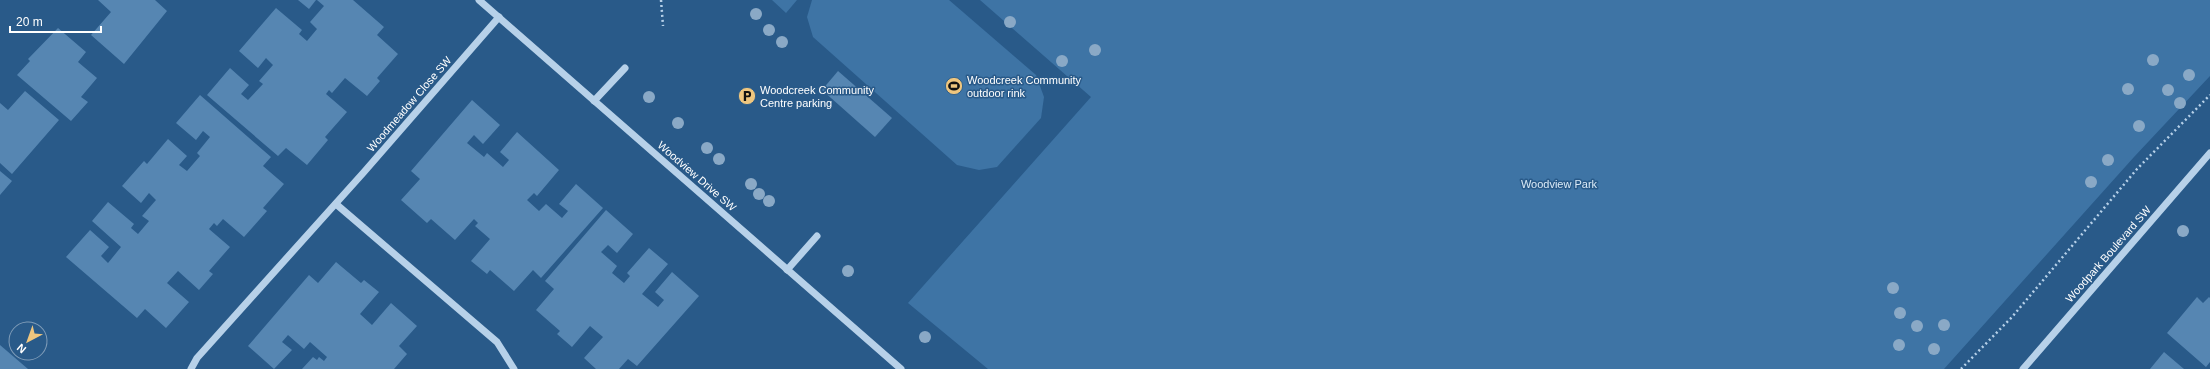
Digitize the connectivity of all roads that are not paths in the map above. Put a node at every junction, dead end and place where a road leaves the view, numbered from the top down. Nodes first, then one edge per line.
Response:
1 (479, 0) edge
2 (499, 17) junction
3 (625, 68) dead end
4 (594, 101) junction
5 (2210, 154) edge
6 (336, 204) junction
7 (817, 236) dead end
8 (787, 270) junction
9 (191, 369) edge
10 (514, 369) edge
11 (901, 369) edge
12 (2023, 369) edge

1 - 2 street, Woodview Drive SW
2 - 4 street, Woodview Drive SW
2 - 6 street, Woodmeadow Close SW
3 - 4 street
4 - 8 street, Woodview Drive SW
5 - 12 street, Woodpark Boulevard SW
6 - 9 street, Woodmeadow Close SW
6 - 10 street
7 - 8 street
8 - 11 street, Woodview Drive SW

